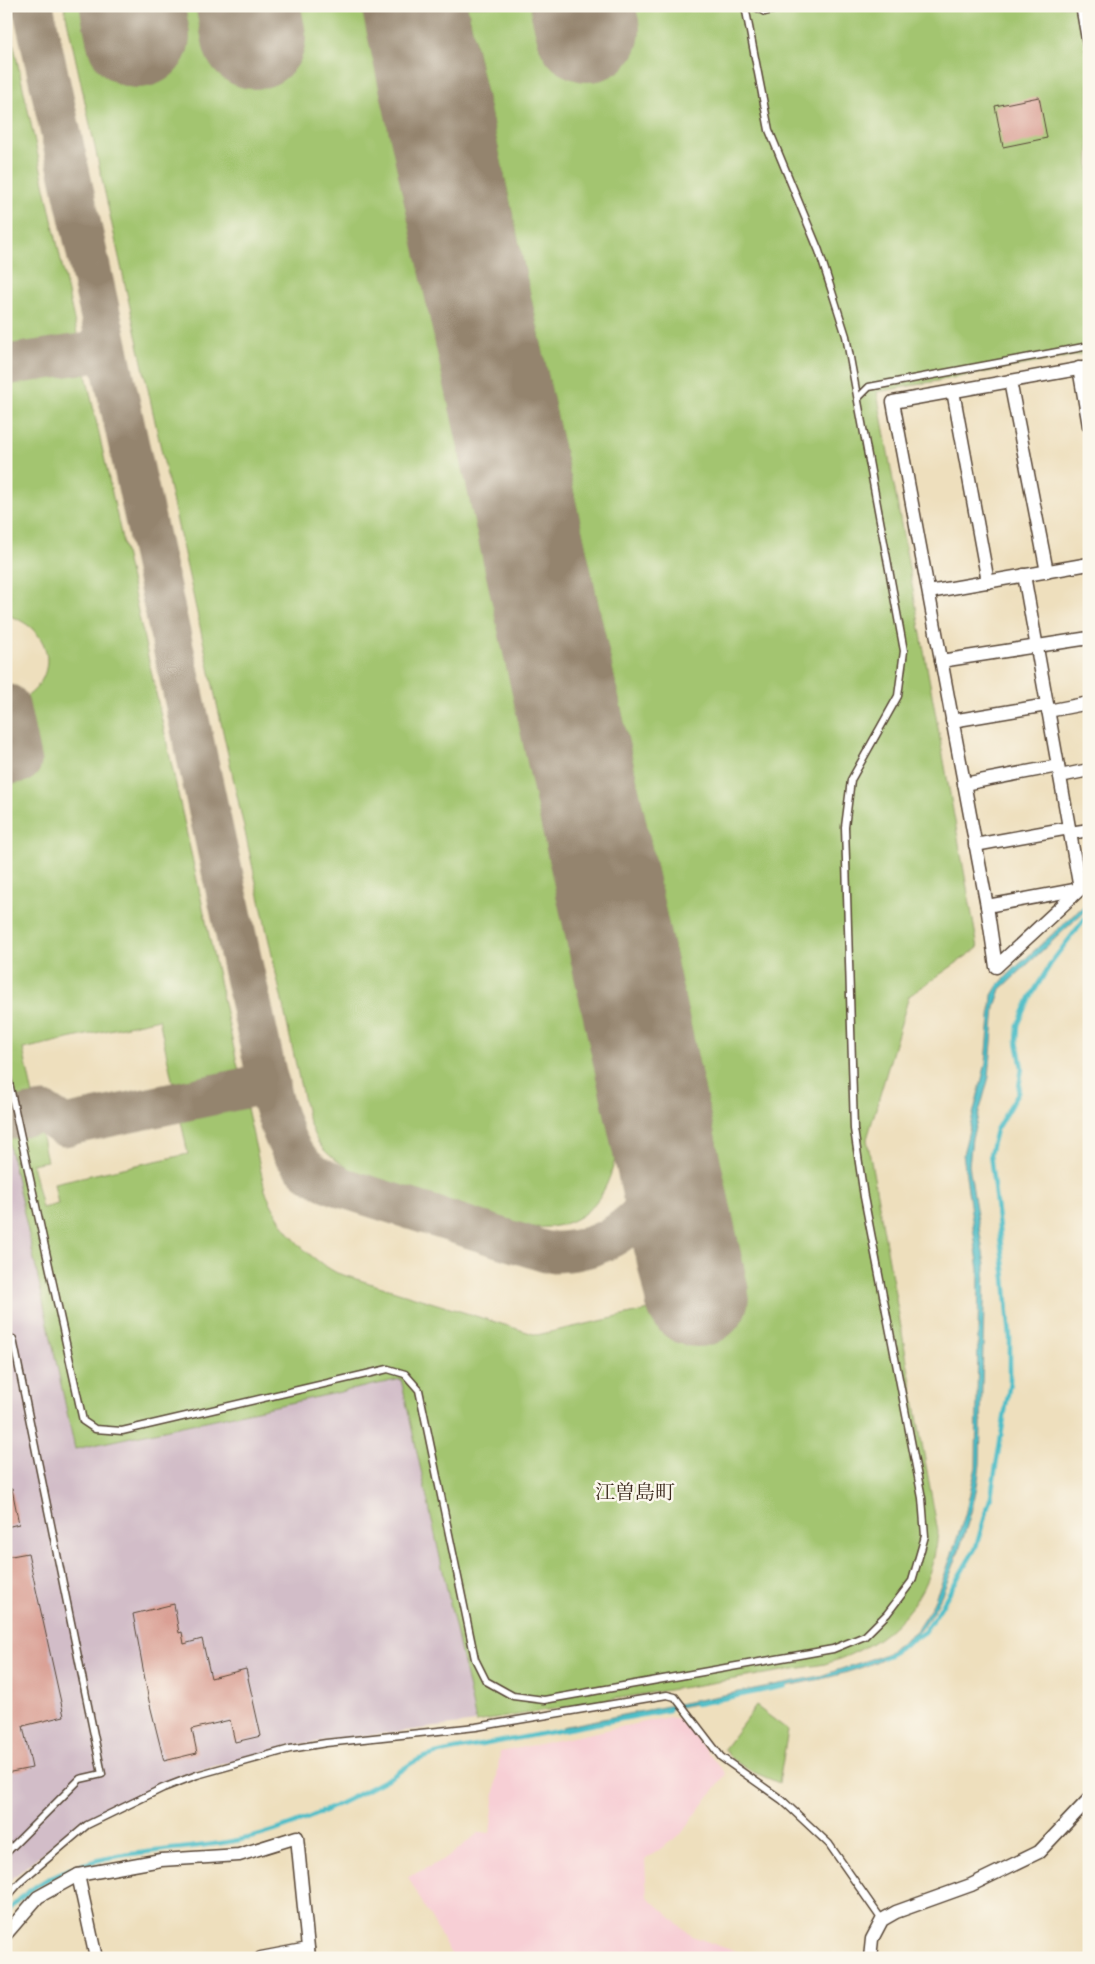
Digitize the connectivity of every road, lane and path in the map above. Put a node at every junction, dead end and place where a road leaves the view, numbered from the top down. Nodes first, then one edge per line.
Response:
1 (745, 6) edge
2 (754, 6) edge
3 (787, 6) edge
4 (1079, 6) edge
5 (1089, 62) edge
6 (1089, 346) edge
7 (1084, 367) edge
8 (1010, 381) junction
9 (953, 391) junction
10 (858, 398) junction
11 (1089, 426) edge
12 (1089, 564) edge
13 (1047, 572) junction
14 (1024, 575) junction
15 (988, 582) junction
16 (929, 592) junction
17 (1089, 638) edge
18 (1037, 645) junction
19 (941, 661) junction
20 (1089, 703) edge
21 (1048, 708) junction
22 (952, 721) junction
23 (1059, 770) junction
24 (1089, 770) edge
25 (964, 784) junction
26 (1070, 830) junction
27 (1089, 830) edge
28 (976, 845) junction
29 (1084, 885) edge
30 (987, 906) junction
31 (6, 1069) edge
32 (13, 1339) dead end
33 (1089, 1798) edge
34 (6, 1853) edge
35 (78, 1875) junction
36 (6, 1898) edge
37 (882, 1920) junction
38 (6, 1934) edge
39 (308, 1953) edge
40 (96, 1958) edge
41 (261, 1958) edge
42 (870, 1958) edge

1 - 10 lane
2 - 3 lane
4 - 5 lane
6 - 10 lane
7 - 8 street
7 - 11 street
8 - 9 street
8 - 13 street
9 - 15 street
9 - 16 street
10 - 31 lane
12 - 13 street
13 - 14 street
14 - 15 street
14 - 18 street
15 - 16 street
16 - 19 street
17 - 18 street
18 - 19 street
18 - 21 street
19 - 22 street
20 - 21 street
21 - 22 street
21 - 23 street
22 - 25 street
23 - 24 street
23 - 25 street
23 - 26 street
25 - 28 street
26 - 27 street
26 - 28 street
26 - 29 street
28 - 30 street
29 - 30 street
29 - 30 street
32 - 34 lane
33 - 37 street
35 - 38 street
35 - 39 street
35 - 40 street
36 - 37 lane
37 - 42 street
39 - 41 street

